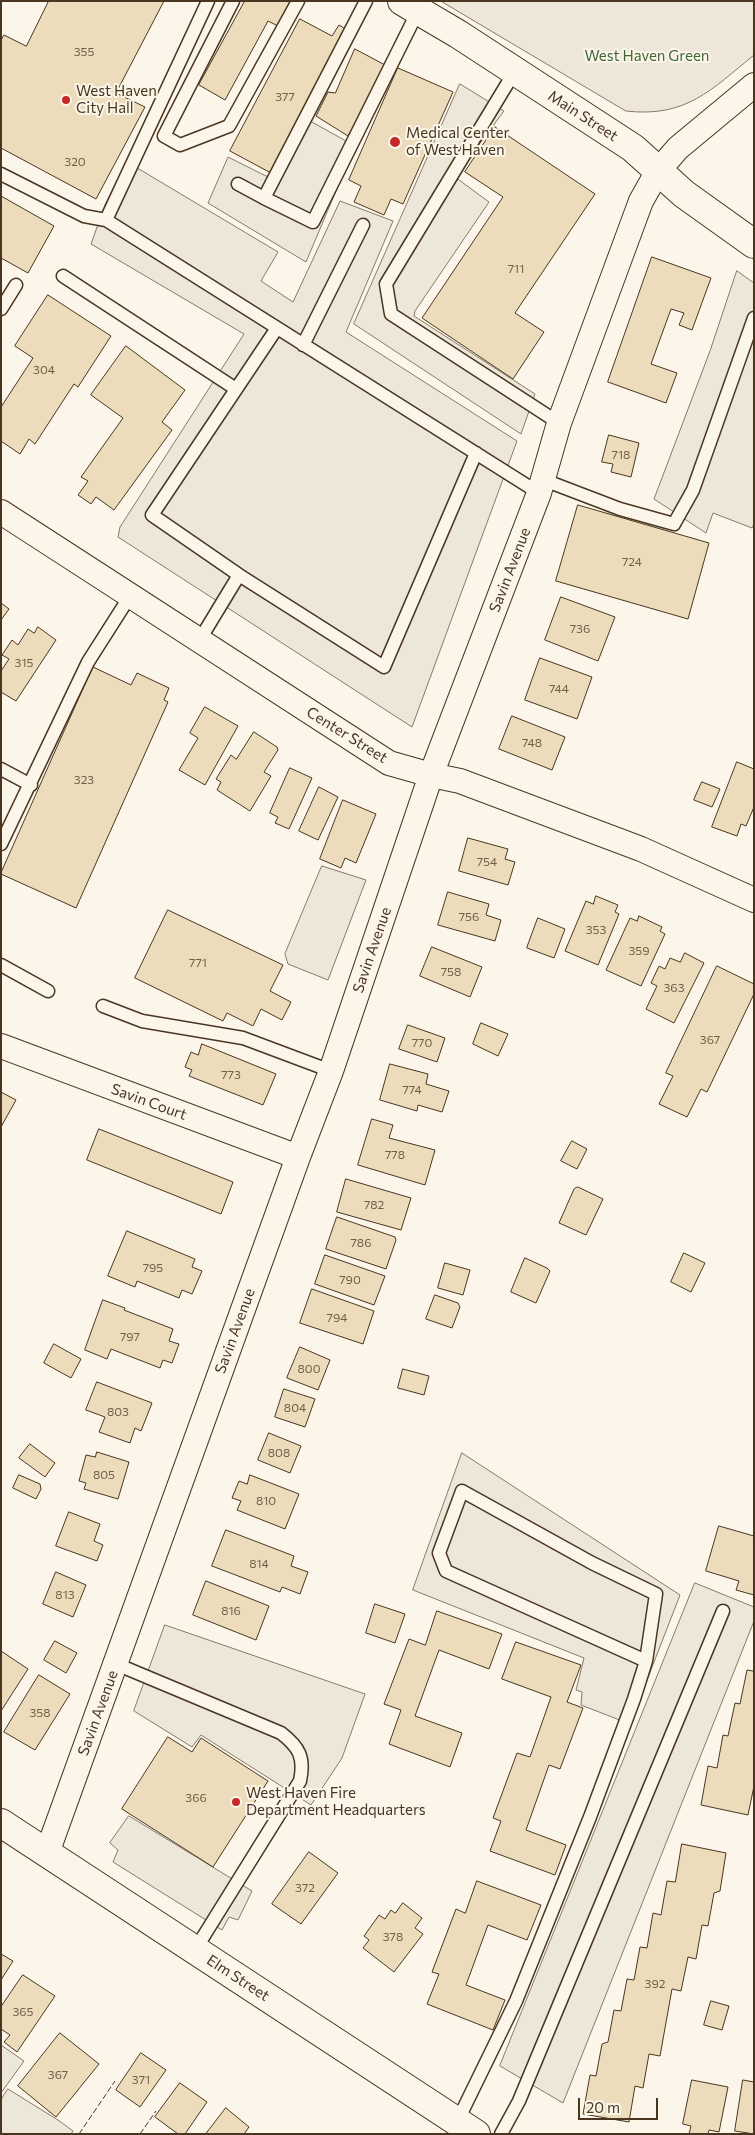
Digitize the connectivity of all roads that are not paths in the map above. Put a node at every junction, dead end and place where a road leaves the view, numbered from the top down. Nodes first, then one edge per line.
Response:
1 (208, 1) edge
2 (233, 1) edge
3 (298, 1) edge
4 (366, 1) edge
5 (410, 6) edge
6 (515, 71) junction
7 (754, 85) edge
8 (658, 171) junction
9 (1, 174) edge
10 (238, 184) dead end
11 (264, 198) junction
12 (106, 220) junction
13 (363, 225) dead end
14 (754, 244) edge
15 (63, 276) dead end
16 (16, 285) dead end
17 (1, 309) edge
18 (754, 318) edge
19 (277, 328) junction
20 (303, 344) junction
21 (236, 389) junction
22 (559, 423) junction
23 (476, 453) junction
24 (541, 487) junction
25 (1, 512) edge
26 (239, 575) junction
27 (130, 596) junction
28 (199, 641) junction
29 (1, 769) edge
30 (430, 776) junction
31 (31, 785) junction
32 (1, 844) edge
33 (754, 900) edge
34 (1, 965) edge
35 (48, 991) dead end
36 (103, 1006) dead end
37 (1, 1046) edge
38 (331, 1071) junction
39 (298, 1157) junction
40 (724, 1611) dead end
41 (646, 1661) junction
42 (116, 1664) junction
43 (1, 1823) edge
44 (47, 1853) junction
45 (195, 1950) junction
46 (467, 2128) edge
47 (501, 2134) edge

1 - 12 lane
2 - 3 lane
4 - 11 lane
5 - 6 main road, Main Street
5 - 11 lane
6 - 8 main road, Main Street
6 - 22 lane
7 - 8 street, Savin Avenue
8 - 14 main road, Main Street
8 - 22 street, Savin Avenue
9 - 12 lane
10 - 11 lane
12 - 19 lane
13 - 20 lane
15 - 21 lane
16 - 17 lane
18 - 24 lane
19 - 20 lane
19 - 21 lane
20 - 23 lane
21 - 26 lane
22 - 24 street, Savin Avenue
23 - 24 lane
23 - 26 lane
24 - 30 street, Savin Avenue
25 - 27 street, Center Street
26 - 28 lane
27 - 28 street, Center Street
27 - 31 lane
28 - 30 street, Center Street
29 - 31 lane
30 - 33 street, Center Street
30 - 38 street, Savin Avenue
31 - 32 lane
34 - 35 lane
36 - 38 lane
37 - 39 street, Savin Court
38 - 39 street, Savin Avenue
39 - 42 street, Savin Avenue
40 - 47 lane
41 - 41 lane
41 - 46 lane
42 - 44 street, Savin Avenue
42 - 45 lane
43 - 44 main road, Elm Street
44 - 45 main road, Elm Street
45 - 46 main road, Elm Street

